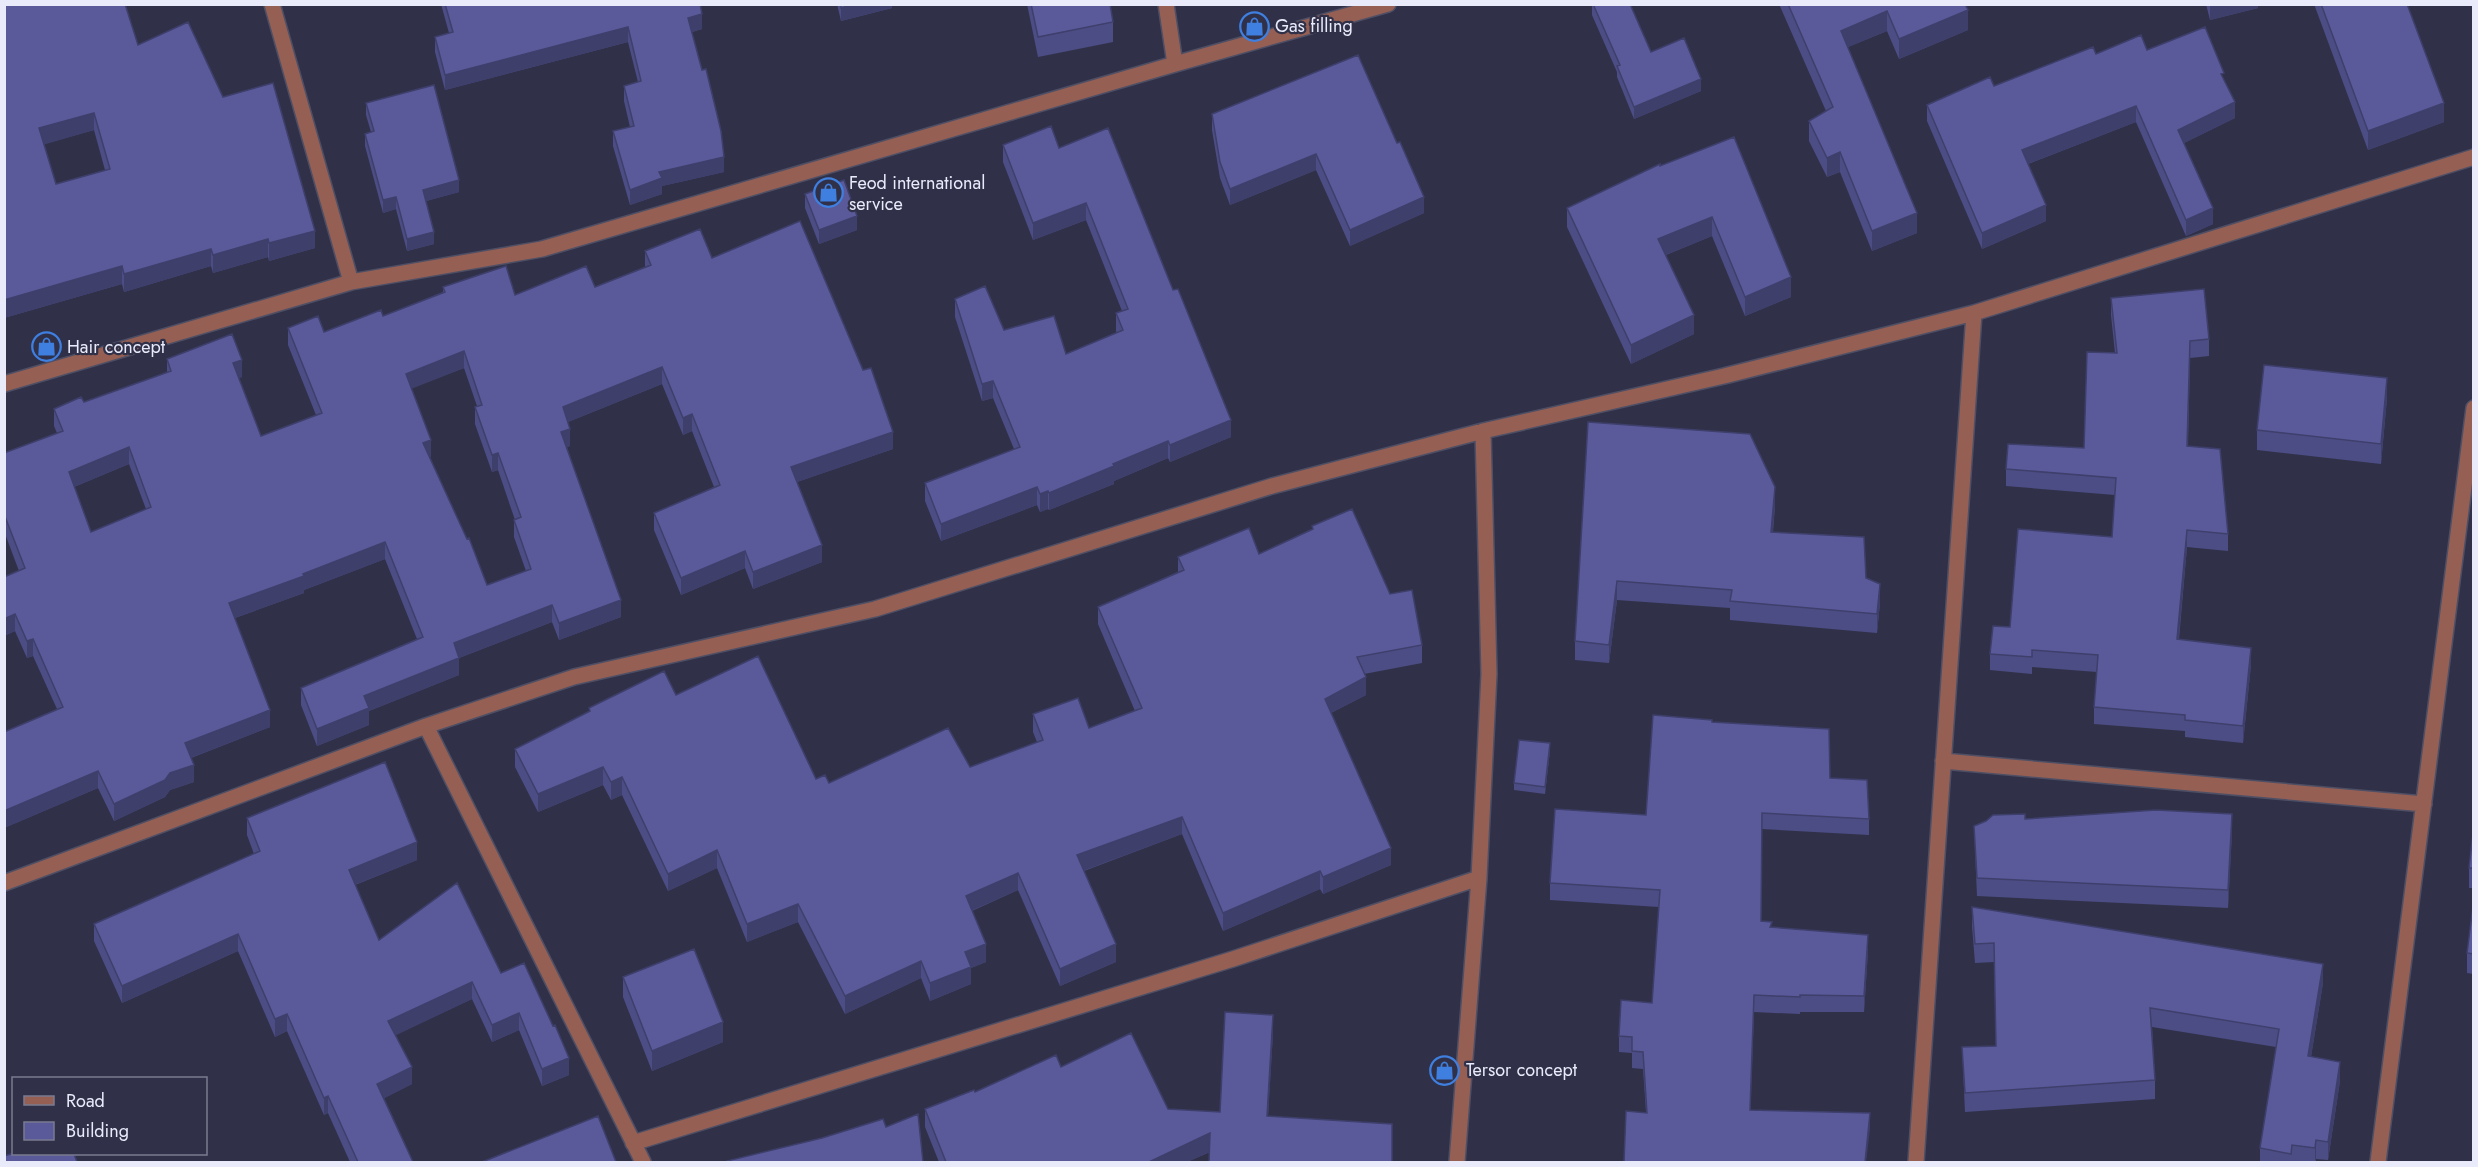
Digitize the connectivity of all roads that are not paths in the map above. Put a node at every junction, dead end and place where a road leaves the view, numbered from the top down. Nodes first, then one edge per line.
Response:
1 (272, 4) edge
2 (1166, 4) edge
3 (1388, 4) edge
4 (1176, 64) junction
5 (2474, 157) edge
6 (351, 282) junction
7 (1974, 313) junction
8 (4, 384) edge
9 (2474, 408) edge
10 (1483, 431) junction
11 (426, 726) junction
12 (1943, 761) junction
13 (2424, 804) junction
14 (1479, 878) junction
15 (4, 883) edge
16 (633, 1143) junction
17 (643, 1162) edge
18 (1457, 1162) edge
19 (1916, 1162) edge
20 (2379, 1162) edge

1 - 6 street
2 - 4 street
3 - 4 street
4 - 6 street
5 - 7 street
6 - 8 street
7 - 10 street
7 - 12 street
9 - 13 street
10 - 11 street
10 - 14 street
11 - 15 street
11 - 16 street
12 - 13 street
12 - 19 street
13 - 20 street
14 - 16 street
14 - 18 street
16 - 17 street

